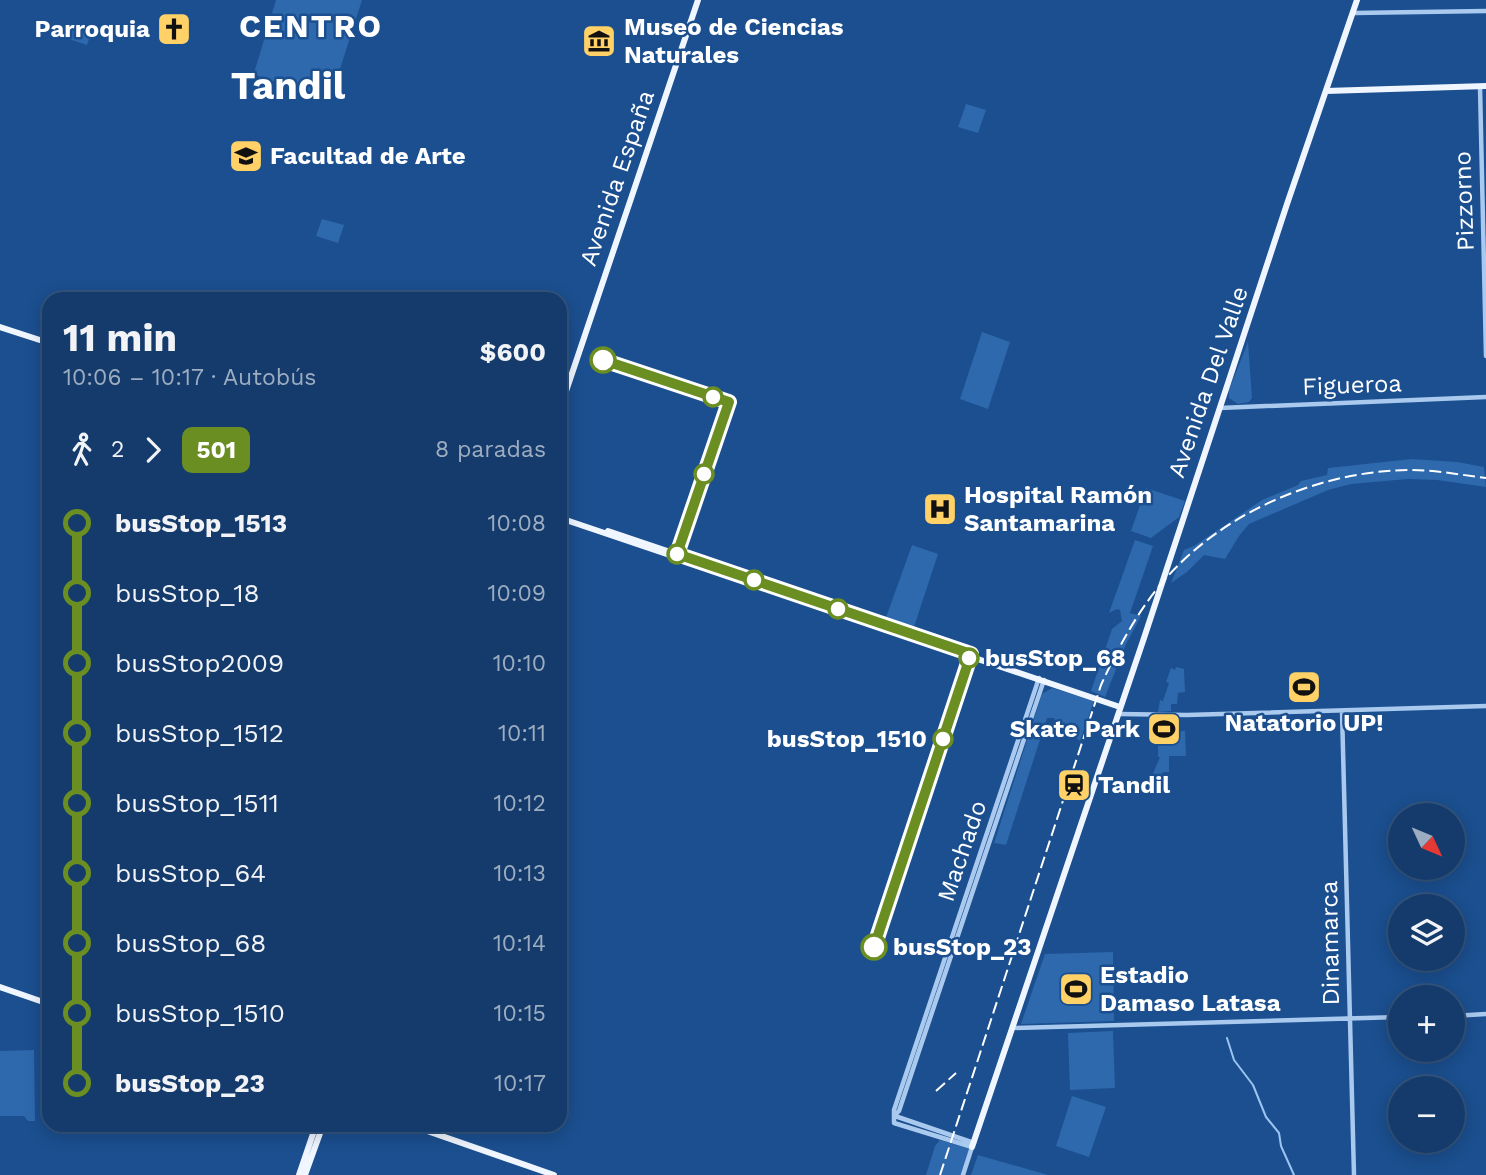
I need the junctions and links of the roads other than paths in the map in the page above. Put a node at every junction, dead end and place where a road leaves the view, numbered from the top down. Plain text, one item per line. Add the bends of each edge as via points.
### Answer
1 (698, 0) edge
2 (1357, 0) edge
3 (1486, 11) edge
4 (1353, 13) junction
5 (1483, 87) edge
6 (1326, 91) junction
7 (0, 327) edge
8 (42, 341) edge
9 (1486, 356) edge
10 (567, 388) edge
11 (1486, 397) edge
12 (1220, 408) junction
13 (567, 518) edge
14 (1041, 680) junction
15 (1486, 706) edge
16 (1120, 710) junction
17 (1342, 711) junction
18 (0, 987) edge
19 (42, 1002) edge
20 (1486, 1014) edge
21 (1465, 1015) edge
22 (1388, 1017) edge
23 (1349, 1018) junction
24 (1013, 1028) junction
25 (895, 1116) junction
26 (314, 1132) edge
27 (320, 1132) edge
28 (430, 1132) edge
29 (973, 1145) junction
30 (1354, 1174) edge
31 (299, 1175) edge
32 (305, 1175) edge
33 (554, 1175) edge
34 (963, 1175) edge

1 - 10 main road, Avenida España
2 - 4 main road, Avenida Del Valle
3 - 4 street
4 - 6 main road, Avenida Del Valle
5 - 6 main road
5 - 9 street, Pizzorno
6 - 12 main road, Avenida Del Valle
7 - 8 main road
11 - 12 street, Figueroa
12 - 16 main road, Avenida Del Valle
13 - 14 main road
14 - 16 main road
14 - 25 street, Machado
15 - 17 street
16 - 17 street via 1187,715
16 - 24 main road, Avenida Del Valle
17 - 23 street, Dinamarca
18 - 19 main road
20 - 21 street
22 - 23 street
23 - 24 street
23 - 30 street, Dinamarca
24 - 29 main road, Avenida Del Valle
25 - 29 street
25 - 29 street, Machado via 894,1123
26 - 31 main road
27 - 32 main road
28 - 33 main road
29 - 34 street, Avenida Del Valle

